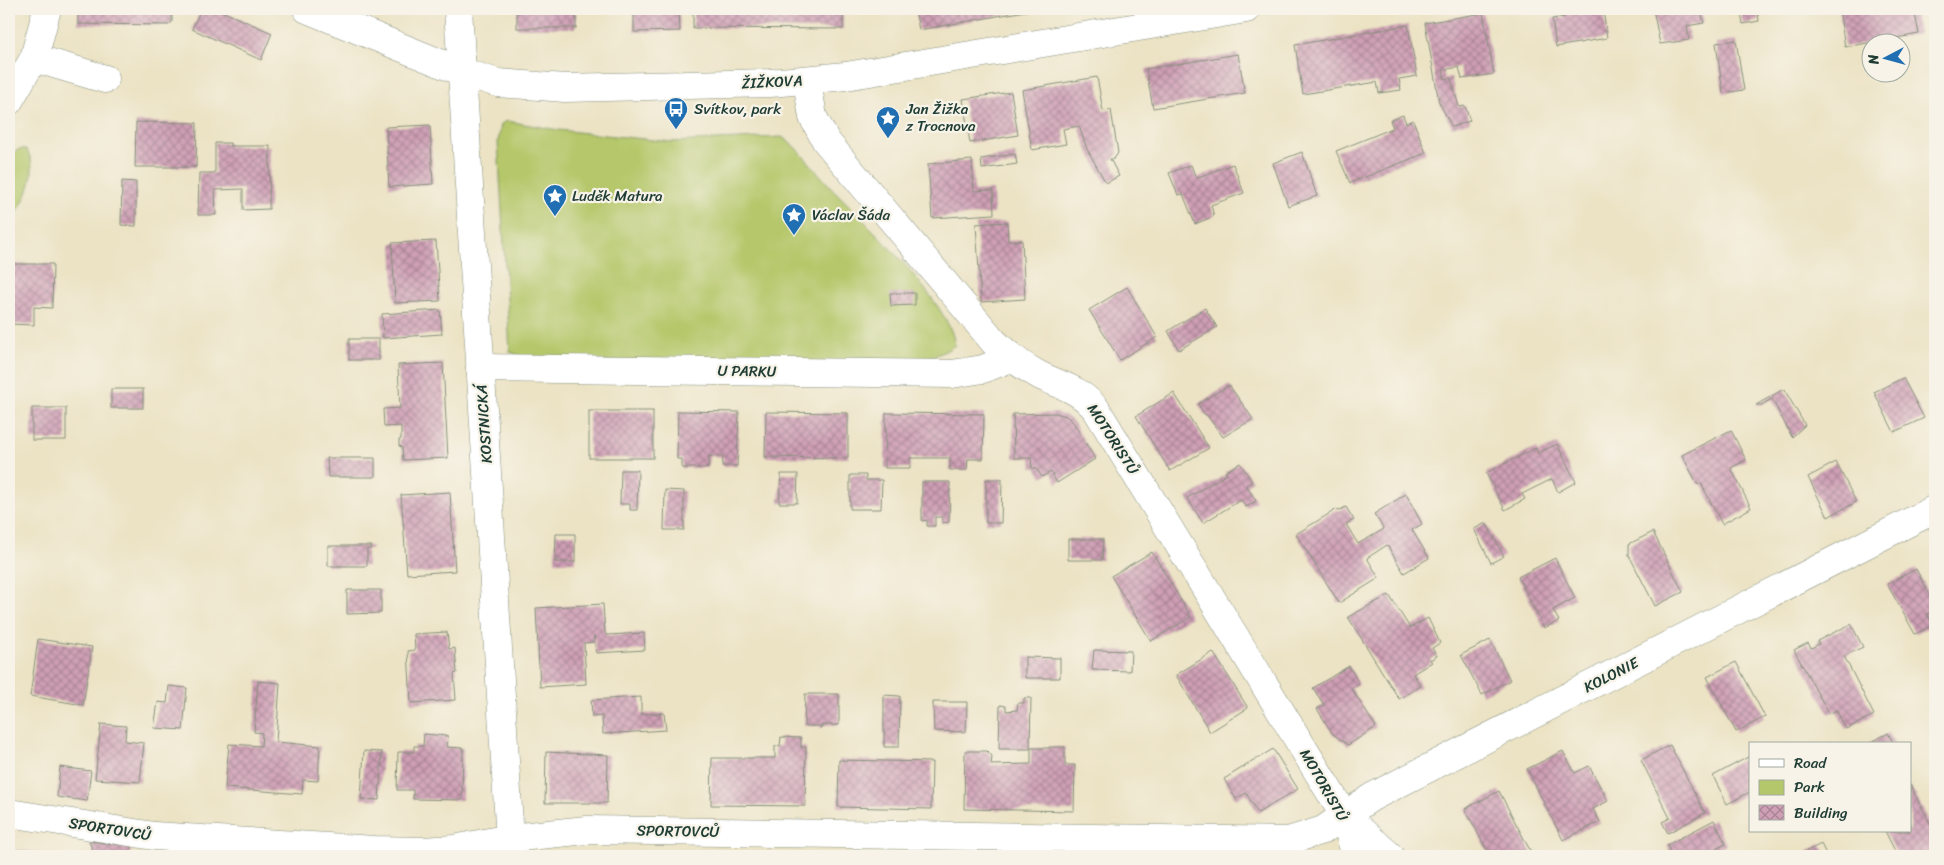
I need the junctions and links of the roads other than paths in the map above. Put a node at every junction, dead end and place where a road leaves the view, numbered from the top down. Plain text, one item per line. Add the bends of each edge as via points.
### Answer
1 (47, 9) edge
2 (307, 9) edge
3 (458, 9) edge
4 (1246, 9) edge
5 (1219, 11) edge
6 (34, 58) junction
7 (462, 72) junction
8 (105, 79) dead end
9 (807, 81) junction
10 (9, 101) edge
11 (1011, 358) junction
12 (480, 368) junction
13 (1935, 509) edge
14 (9, 813) edge
15 (1344, 815) junction
16 (511, 847) edge
17 (1356, 856) edge
18 (1390, 856) edge

1 - 6 street
2 - 7 street, ŽIŽKOVA
3 - 7 street, KOSTNICKÁ
4 - 5 street, ŽIŽKOVA
5 - 9 street, ŽIŽKOVA
6 - 8 street
6 - 10 street
7 - 9 street, ŽIŽKOVA via 498,83 565,88
7 - 12 street, KOSTNICKÁ
9 - 11 street, MOTORISTŮ via 813,117 826,141 970,315
11 - 12 street, U PARKU via 983,369 952,374
11 - 15 street, MOTORISTŮ via 1073,389 1096,409
12 - 16 street, KOSTNICKÁ
13 - 15 street, KOLONIE via 1381,793
14 - 16 street, SPORTOVCŮ via 154,836 375,850
15 - 16 street, SPORTOVCŮ via 1323,830 1288,840 597,830
15 - 17 street, MOTORISTŮ
15 - 18 street

